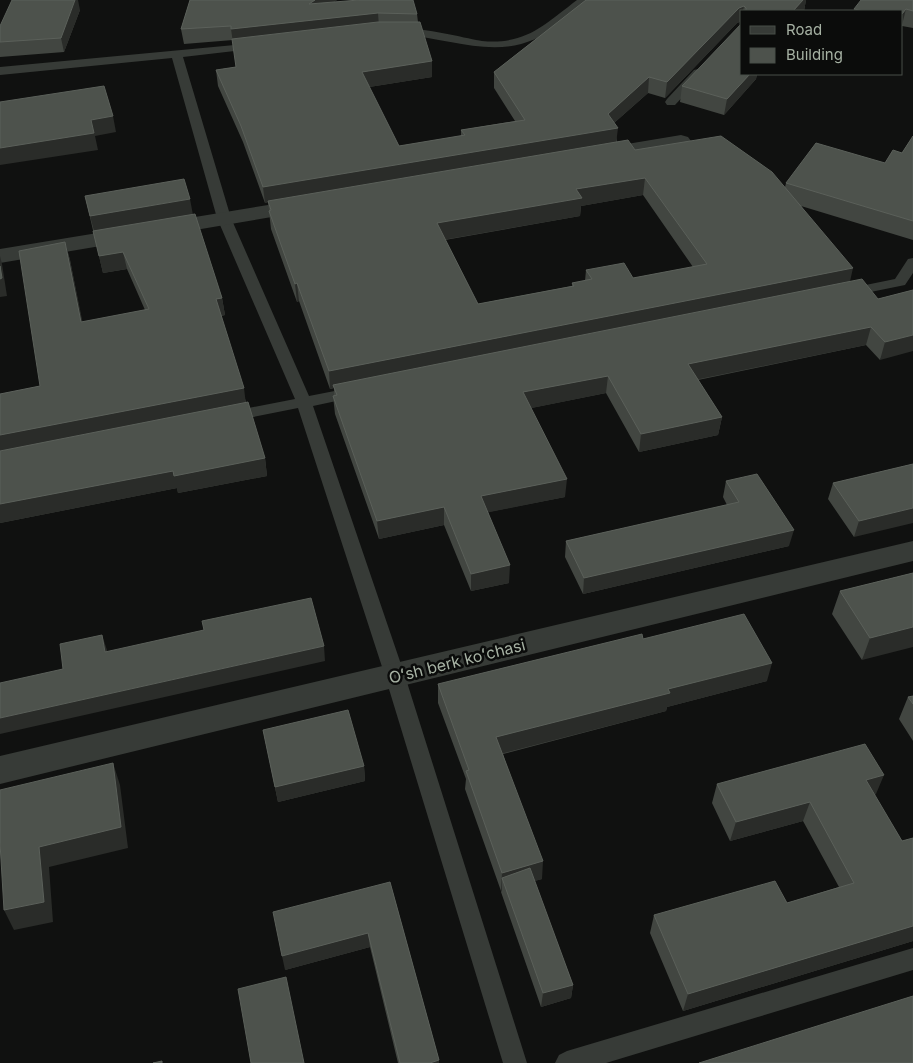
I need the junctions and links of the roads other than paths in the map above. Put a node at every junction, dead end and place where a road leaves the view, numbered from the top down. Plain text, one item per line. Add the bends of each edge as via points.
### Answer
1 (584, 0) edge
2 (387, 32) edge
3 (263, 45) edge
4 (177, 55) junction
5 (710, 60) edge
6 (0, 71) edge
7 (671, 102) dead end
8 (681, 140) edge
9 (574, 159) edge
10 (322, 202) edge
11 (224, 218) junction
12 (0, 256) edge
13 (913, 262) edge
14 (831, 296) edge
15 (372, 388) edge
16 (304, 402) junction
17 (216, 420) edge
18 (913, 551) edge
19 (395, 676) junction
20 (0, 770) edge
21 (913, 959) edge
22 (516, 1063) edge
23 (567, 1063) edge

1 - 2 lane via 538,35 502,46 428,33
3 - 4 lane
4 - 6 lane
4 - 11 lane
5 - 7 lane
8 - 9 street
10 - 11 street
11 - 12 street
11 - 16 lane
13 - 14 lane via 900,282
15 - 16 lane
16 - 17 lane
16 - 19 lane
18 - 19 street, Oʻsh berk koʻchasi
19 - 20 street, Oʻsh berk koʻchasi
19 - 22 lane
21 - 23 lane

